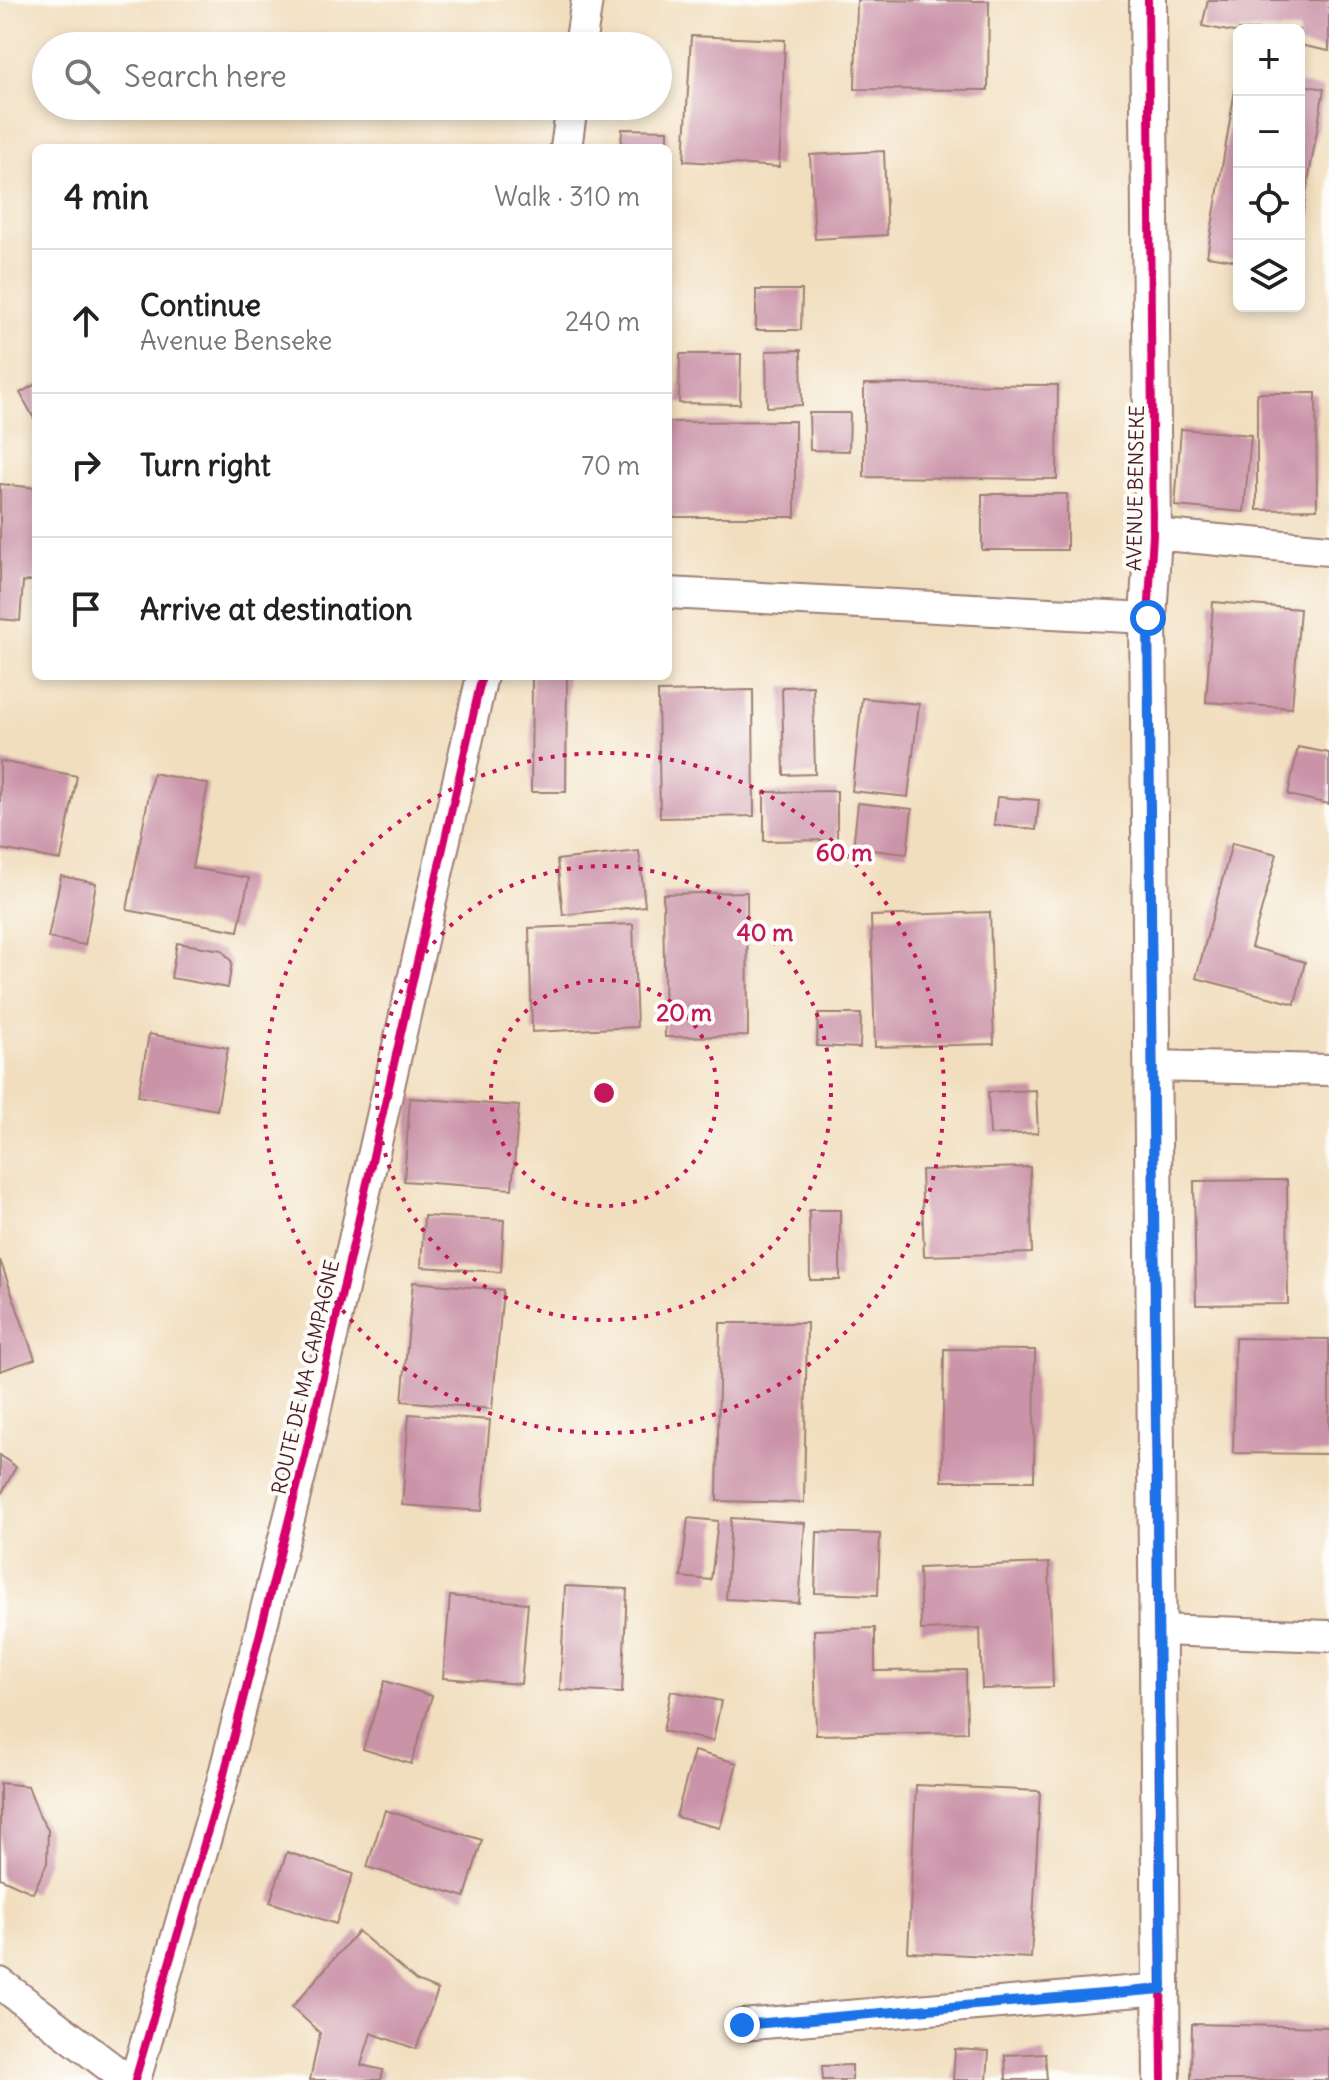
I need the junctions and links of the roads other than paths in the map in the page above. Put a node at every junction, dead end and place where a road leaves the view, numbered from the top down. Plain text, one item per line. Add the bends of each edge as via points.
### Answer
1 (587, 0) edge
2 (1148, 0) edge
3 (582, 32) edge
4 (570, 120) edge
5 (567, 144) edge
6 (1153, 534) junction
7 (1329, 550) edge
8 (672, 593) edge
9 (1148, 618) junction
10 (481, 680) edge
11 (1152, 1066) junction
12 (1329, 1070) edge
13 (1158, 1630) junction
14 (1329, 1636) edge
15 (0, 1983) edge
16 (1162, 1989) junction
17 (742, 2025) dead end
18 (127, 2080) edge
19 (135, 2080) edge
20 (1162, 2080) edge

1 - 3 street
2 - 6 street, AVENUE BENSEKE
4 - 5 street
6 - 7 street
6 - 9 street, AVENUE BENSEKE
8 - 9 street
9 - 11 street, AVENUE BENSEKE
10 - 19 street, ROUTE DE MA CAMPAGNE via 305,1456 221,1786
11 - 12 street
11 - 13 street, AVENUE BENSEKE
13 - 14 street
13 - 16 street, AVENUE BENSEKE
15 - 18 street
16 - 17 street
16 - 20 street, AVENUE BENSEKE

